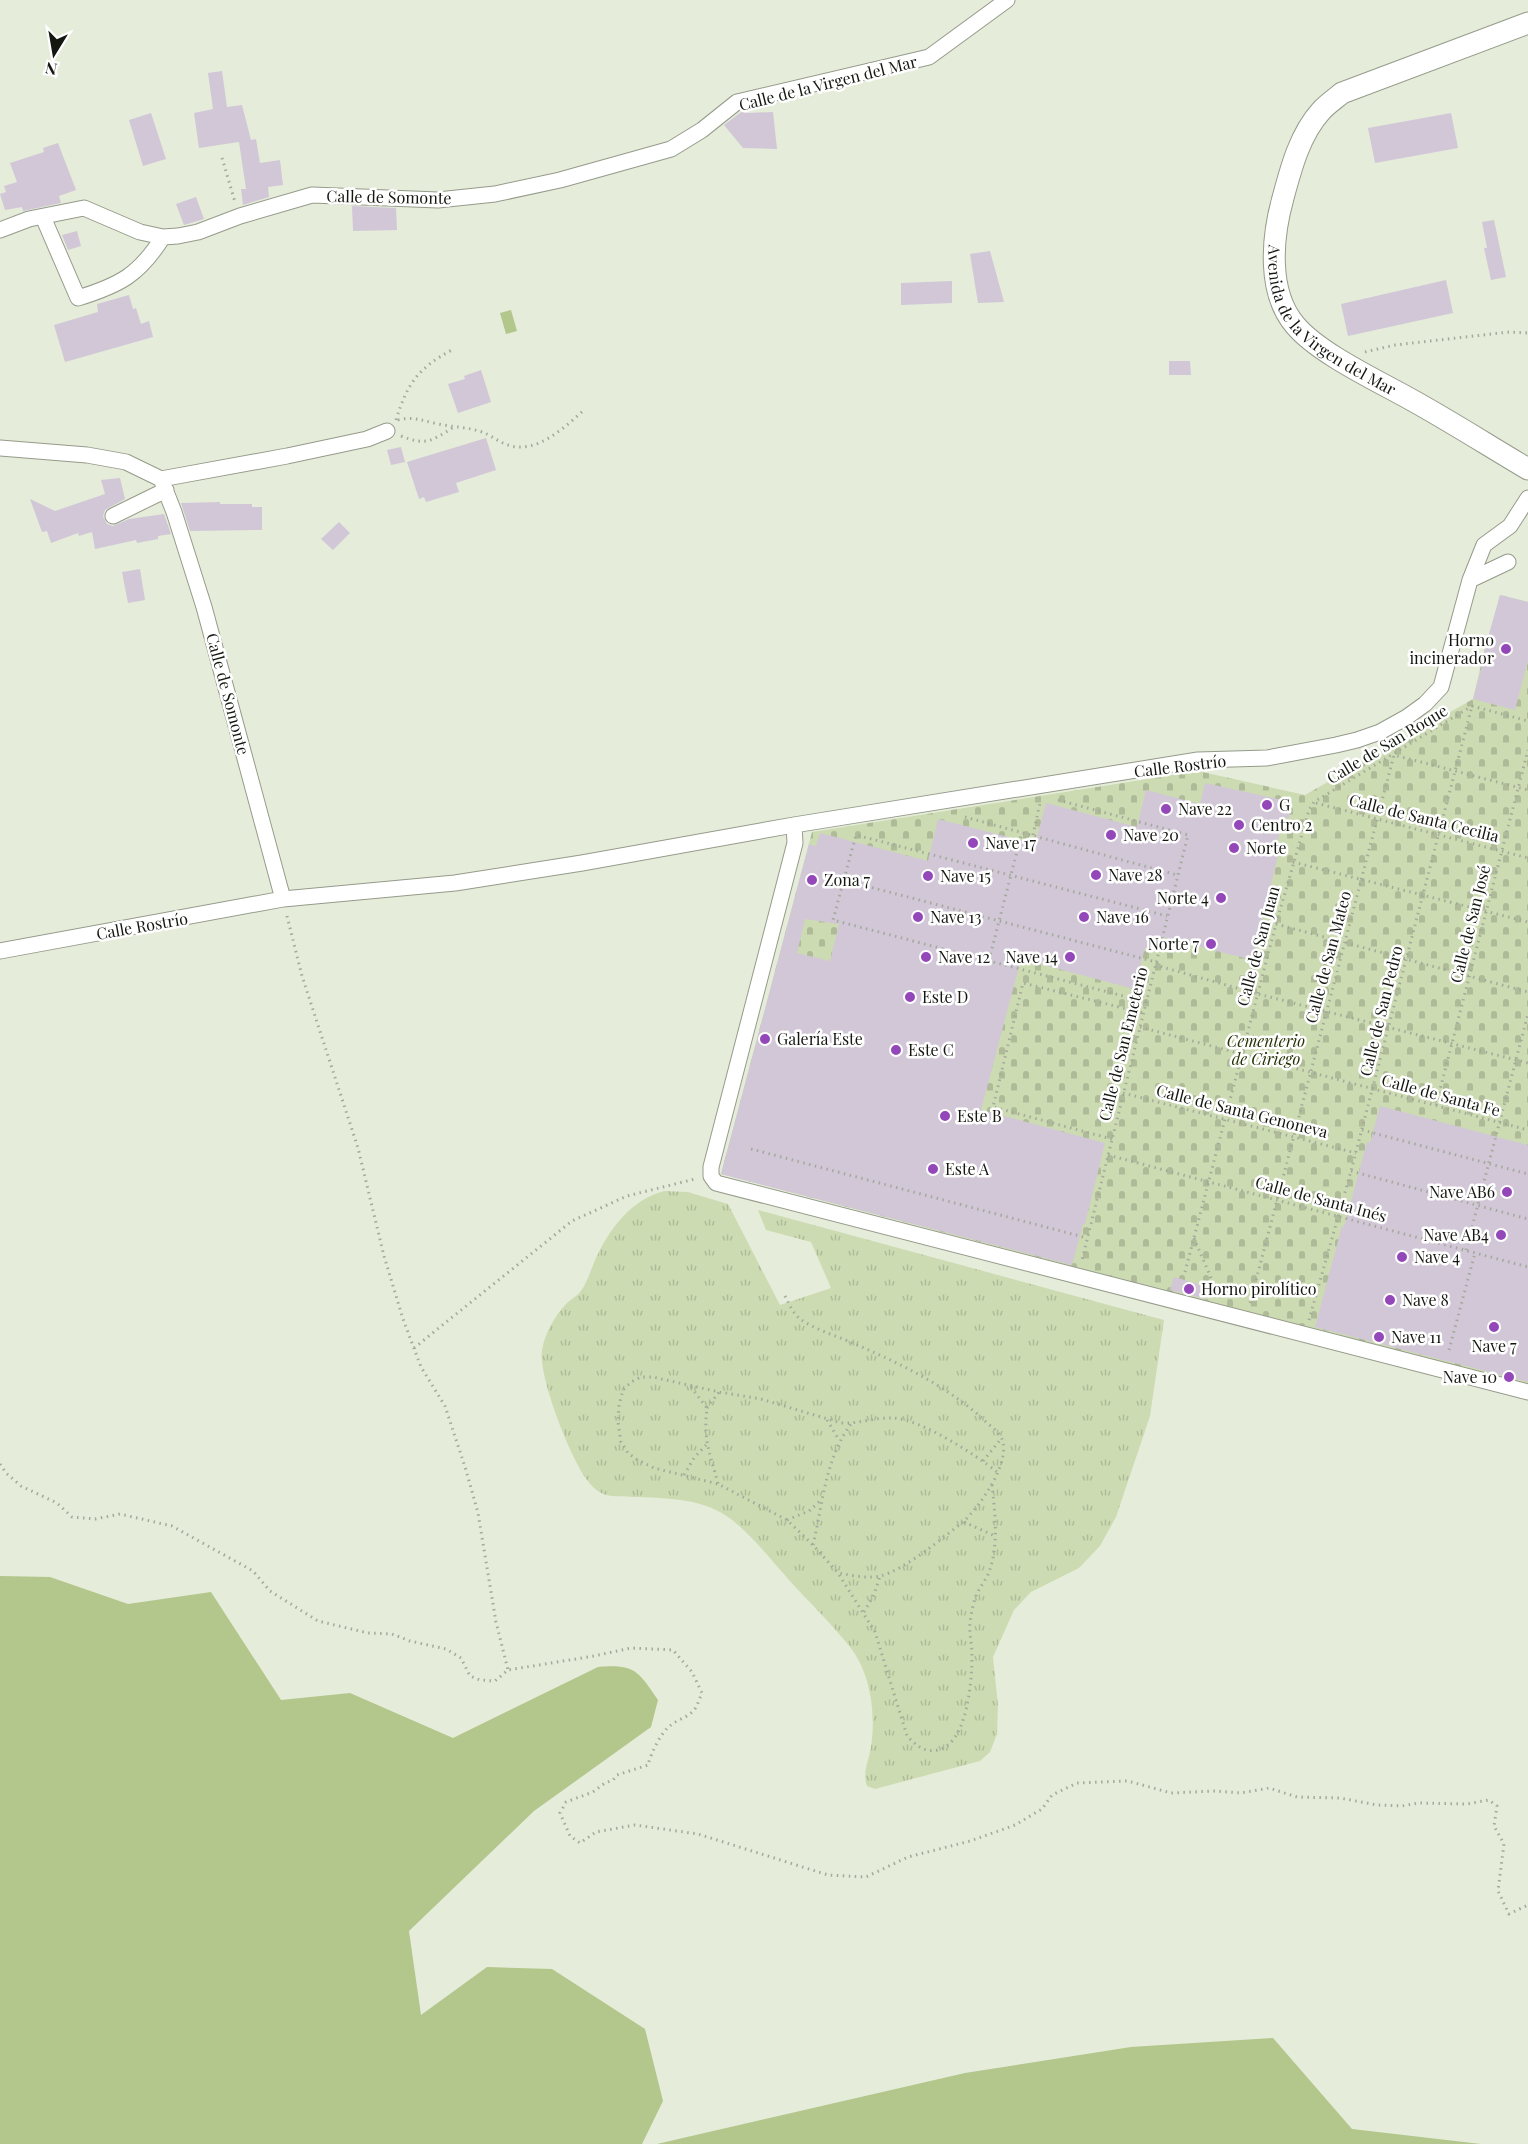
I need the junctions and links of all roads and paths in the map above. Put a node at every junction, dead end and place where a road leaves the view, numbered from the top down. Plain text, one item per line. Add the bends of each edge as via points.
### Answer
1 (1007, 0) edge
2 (1528, 23) edge
3 (222, 158) dead end
4 (610, 167) joint
5 (240, 216) junction
6 (43, 217) junction
7 (0, 230) edge
8 (163, 237) junction
9 (1528, 333) edge
10 (452, 350) dead end
11 (1337, 358) junction
12 (584, 410) dead end
13 (391, 426) junction
14 (454, 427) junction
15 (0, 448) edge
16 (1528, 469) edge
17 (163, 484) junction
18 (1528, 498) edge
19 (113, 516) dead end
20 (1508, 562) dead end
21 (1470, 580) junction
22 (1472, 706) junction
23 (1528, 721) edge
24 (1528, 750) edge
25 (1394, 755) junction
26 (1456, 771) junction
27 (1518, 787) junction
28 (1528, 790) edge
29 (1314, 802) junction
30 (965, 817) dead end
31 (1378, 818) junction
32 (794, 825) junction
33 (1022, 832) junction
34 (1439, 834) junction
35 (1033, 835) junction
36 (1501, 850) junction
37 (1528, 858) edge
38 (1293, 862) junction
39 (1011, 875) junction
40 (1178, 875) junction
41 (843, 880) junction
42 (1361, 880) junction
43 (1423, 896) junction
44 (283, 899) junction
45 (1486, 912) junction
46 (1167, 916) junction
47 (999, 921) junction
48 (1528, 922) edge
49 (1276, 924) junction
50 (1345, 944) junction
51 (0, 951) edge
52 (1406, 959) junction
53 (988, 960) junction
54 (1156, 962) junction
55 (1469, 975) junction
56 (1528, 992) edge
57 (1258, 994) junction
58 (1146, 1002) junction
59 (1327, 1010) junction
60 (1143, 1013) junction
61 (1528, 1014) edge
62 (1140, 1027) junction
63 (1388, 1028) junction
64 (1453, 1045) junction
65 (1243, 1054) junction
66 (1516, 1060) junction
67 (1528, 1063) edge
68 (1310, 1072) junction
69 (1373, 1089) junction
70 (1123, 1093) junction
71 (1436, 1105) junction
72 (1225, 1119) junction
73 (1499, 1123) junction
74 (1362, 1130) junction
75 (1528, 1130) edge
76 (1292, 1137) junction
77 (1112, 1139) junction
78 (751, 1149) dead end
79 (1356, 1153) junction
80 (1108, 1155) junction
81 (1489, 1164) junction
82 (1351, 1171) junction
83 (1528, 1174) edge
84 (697, 1178) dead end
85 (1208, 1182) junction
86 (1276, 1200) junction
87 (1478, 1205) junction
88 (1339, 1216) junction
89 (1528, 1219) edge
90 (1087, 1238) junction
91 (1194, 1238) junction
92 (1466, 1250) junction
93 (1475, 1253) junction
94 (1082, 1260) dead end
95 (1528, 1267) edge
96 (1185, 1272) dead end
97 (785, 1296) dead end
98 (1229, 1299) dead end
99 (1259, 1307) dead end
100 (1299, 1318) dead end
101 (414, 1348) junction
102 (1449, 1350) dead end
103 (689, 1385) junction
104 (719, 1392) junction
105 (1528, 1392) edge
106 (707, 1408) junction
107 (827, 1420) junction
108 (851, 1424) junction
109 (1002, 1438) junction
110 (839, 1440) junction
111 (706, 1445) junction
112 (983, 1461) junction
113 (0, 1464) edge
114 (997, 1472) junction
115 (684, 1476) junction
116 (718, 1485) junction
117 (992, 1485) junction
118 (822, 1499) junction
119 (787, 1520) junction
120 (963, 1522) junction
121 (995, 1536) junction
122 (813, 1545) junction
123 (838, 1573) junction
124 (880, 1576) junction
125 (864, 1612) junction
126 (508, 1670) junction
127 (1528, 1905) edge

1 - 4 street, Calle de la Virgen del Mar via 929,57 737,102 671,149
2 - 11 main road, Avenida de la Virgen del Mar via 1342,93 1308,127 1290,170 1278,216 1276,283 1294,325
3 - 5 path
4 - 5 street, Calle de Somonte via 495,194 438,200 312,195
5 - 8 street, Calle de Somonte via 198,232
6 - 7 street, Calle de Somonte
6 - 8 street, Calle de Somonte via 84,208
6 - 8 street via 78,297 108,289 138,270
9 - 11 path via 1395,345
10 - 13 path via 420,370
11 - 16 main road, Avenida de la Virgen del Mar
12 - 14 path via 565,427 527,446 508,445 477,430
13 - 14 path via 408,417
13 - 14 path via 417,442 428,441
13 - 17 street via 367,439
15 - 17 street via 126,462
17 - 19 street
17 - 44 street, Calle de Somonte via 216,648
18 - 21 street, Calle Rostrío via 1510,526 1484,545
20 - 21 street
21 - 32 street, Calle Rostrío via 1441,687 1425,704 1380,732 1336,746 1267,758 1198,760
22 - 23 path
22 - 25 path, Calle de San Roque
22 - 26 path, Calle de San Pedro
24 - 27 path, Calle de San José
25 - 26 path
25 - 29 path, Calle de San Roque
25 - 31 path, Calle de San Mateo
26 - 27 path
26 - 34 path, Calle de San Pedro
27 - 28 path
27 - 36 path, Calle de San José
29 - 31 path, Calle de Santa Cecilia
29 - 38 path, Calle de San Juan
30 - 33 path
31 - 34 path, Calle de Santa Cecilia
31 - 42 path, Calle de San Mateo
32 - 44 street, Calle Rostrío via 455,883
32 - 105 street via 795,843 711,1167 716,1183
33 - 35 path
33 - 39 path
34 - 36 path, Calle de Santa Cecilia
34 - 43 path, Calle de San Pedro
35 - 40 path
35 - 40 path, Calle de San Emeterio via 1040,803 1058,800 1188,835
36 - 37 path, Calle de Santa Cecilia
36 - 45 path, Calle de San José
38 - 42 path
38 - 49 path, Calle de San Juan
39 - 41 path via 856,835
39 - 46 path
39 - 47 path
40 - 46 path, Calle de San Emeterio
41 - 47 path
41 - 53 path via 832,920
42 - 43 path
42 - 50 path, Calle de San Mateo
43 - 45 path
43 - 52 path, Calle de San Pedro
44 - 51 street, Calle Rostrío
44 - 101 path via 302,976 355,1138 384,1256
45 - 48 path
45 - 55 path, Calle de San José
46 - 54 path, Calle de San Emeterio
47 - 53 path
47 - 54 path
49 - 50 path
49 - 57 path, Calle de San Juan
50 - 52 path
50 - 59 path, Calle de San Mateo
52 - 55 path
52 - 63 path, Calle de San Pedro
53 - 58 path
54 - 57 path
54 - 58 path, Calle de San Emeterio
55 - 56 path
55 - 64 path, Calle de San José
57 - 59 path
57 - 65 path, Calle de San Juan
58 - 60 path, Calle de San Emeterio
59 - 63 path
59 - 68 path, Calle de San Mateo
60 - 62 path, Calle de San Emeterio
60 - 77 path via 1023,983 993,1107
61 - 66 path
62 - 65 path, Calle de Santa Fe
62 - 70 path, Calle de San Emeterio
63 - 64 path
63 - 69 path, Calle de San Pedro
64 - 66 path
64 - 71 path, Calle de San José
65 - 68 path, Calle de Santa Fe
65 - 72 path, Calle de San Juan
66 - 67 path
66 - 73 path
68 - 69 path, Calle de Santa Fe
68 - 76 path, Calle de San Mateo
69 - 71 path, Calle de Santa Fe
69 - 74 path, Calle de San Pedro
70 - 72 path, Calle de Santa Genoneva
70 - 77 path, Calle de San Emeterio
71 - 73 path, Calle de Santa Fe
72 - 76 path, Calle de Santa Genoneva
72 - 85 path, Calle de San Juan
73 - 75 path, Calle de Santa Fe
73 - 81 path
74 - 79 path, Calle de San Pedro
74 - 81 path
76 - 79 path, Calle de Santa Genoneva
76 - 86 path, Calle de San Mateo
77 - 80 path, Calle de San Emeterio
78 - 90 path
79 - 82 path, Calle de San Pedro
80 - 85 path, Calle de Santa Inés
80 - 90 path, Calle de San Emeterio
81 - 83 path
81 - 87 path
82 - 87 path
82 - 88 path, Calle de San Pedro
84 - 101 path via 627,1196 572,1221
85 - 86 path, Calle de Santa Inés
85 - 91 path, Calle de San Juan
86 - 88 path, Calle de Santa Inés
86 - 99 path, Calle de San Mateo via 1250,1305
87 - 89 path
87 - 92 path
88 - 92 path, Calle de Santa Inés
88 - 100 path, Calle de San Pedro via 1309,1321
90 - 94 path, Calle de San Emeterio
91 - 96 path, Calle de San Juan
91 - 98 path via 1219,1297
92 - 93 path, Calle de Santa Inés
93 - 95 path, Calle de Santa Inés
93 - 102 path
97 - 109 path via 800,1318 933,1382 975,1411
101 - 126 path via 445,1406 466,1470
103 - 104 path
103 - 106 path
103 - 115 path via 653,1377 631,1382 623,1390 618,1422 621,1442 628,1453 654,1468
104 - 106 path
104 - 107 path via 761,1399
106 - 111 path
107 - 108 path
107 - 110 path
108 - 110 path
108 - 112 path via 897,1418 940,1436
109 - 112 path
109 - 114 path via 1004,1453
110 - 118 path
111 - 115 path
111 - 116 path
112 - 114 path
113 - 126 path via 21,1486 57,1503 72,1517 95,1519 120,1514 172,1526 253,1571 270,1591 318,1621 392,1634 446,1649 461,1658 470,1676 480,1680 495,1681
114 - 117 path
115 - 116 path
116 - 119 path
117 - 120 path
117 - 121 path
118 - 119 path via 809,1511
118 - 122 path
119 - 122 path
120 - 121 path
120 - 124 path via 904,1564
121 - 125 path via 989,1572 972,1610 972,1672 967,1709 957,1736 948,1745 939,1750 924,1750 907,1736
122 - 123 path
123 - 124 path
123 - 125 path
124 - 125 path
126 - 127 path via 630,1648 673,1650 692,1672 702,1693 693,1712 670,1725 661,1736 648,1765 617,1775 593,1792 566,1802 560,1813 570,1836 580,1843 596,1832 635,1826 698,1834 828,1875 866,1877 908,1857 1015,1825 1042,1809 1052,1795 1077,1783 1128,1780 1171,1793 1241,1794 1269,1788 1298,1797 1340,1798 1377,1805 1467,1804 1489,1800 1497,1806 1494,1826 1504,1844 1498,1891 1509,1914

